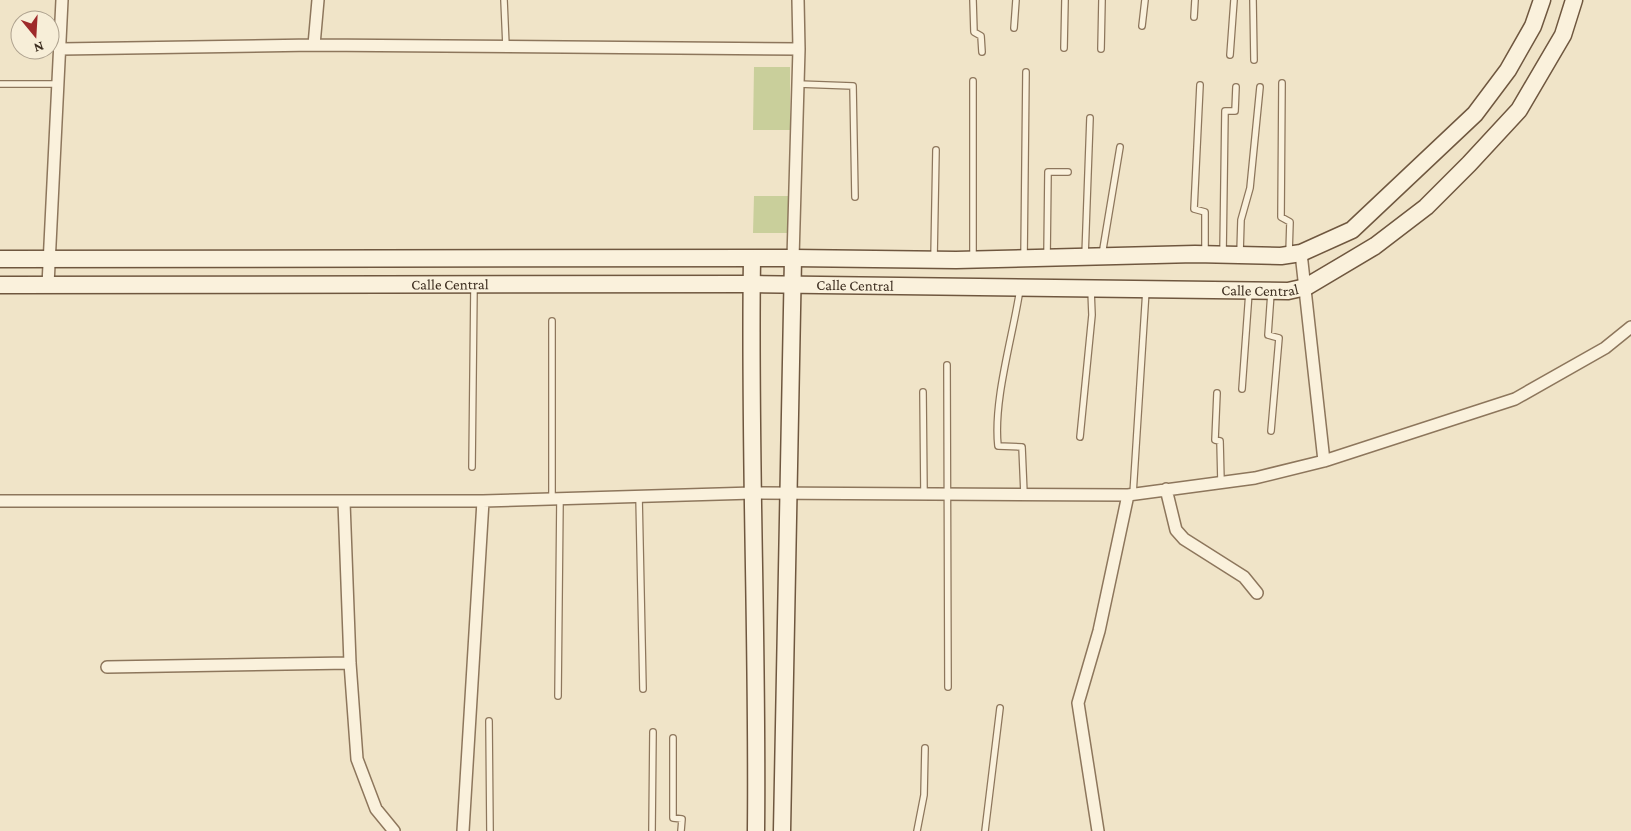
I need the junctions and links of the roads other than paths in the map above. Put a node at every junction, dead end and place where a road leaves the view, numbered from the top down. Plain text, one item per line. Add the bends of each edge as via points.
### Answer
1 (62, 0) edge
2 (318, 0) edge
3 (504, 0) edge
4 (798, 0) edge
5 (973, 0) edge
6 (1016, 0) edge
7 (1065, 0) edge
8 (1102, 0) edge
9 (1145, 0) edge
10 (1195, 0) edge
11 (1234, 0) edge
12 (1254, 0) edge
13 (1542, 0) edge
14 (1574, 0) edge
15 (1194, 16) dead end
16 (1142, 26) dead end
17 (1014, 28) dead end
18 (314, 45) junction
19 (506, 46) junction
20 (1064, 48) dead end
21 (61, 49) junction
22 (799, 49) junction
23 (1101, 50) dead end
24 (982, 52) dead end
25 (1230, 55) dead end
26 (1254, 60) dead end
27 (1026, 72) dead end
28 (973, 81) dead end
29 (1282, 83) dead end
30 (0, 84) edge
31 (59, 84) junction
32 (798, 84) junction
33 (1200, 86) dead end
34 (1236, 87) dead end
35 (1260, 87) dead end
36 (1090, 118) dead end
37 (1120, 147) dead end
38 (936, 150) dead end
39 (1068, 172) dead end
40 (855, 197) dead end
41 (1206, 254) junction
42 (1295, 254) junction
43 (1223, 255) junction
44 (1240, 255) junction
45 (1101, 256) junction
46 (1085, 257) junction
47 (50, 258) junction
48 (793, 258) junction
49 (1048, 258) junction
50 (0, 259) edge
51 (752, 259) junction
52 (1024, 259) junction
53 (934, 260) junction
54 (956, 260) junction
55 (973, 260) junction
56 (474, 284) junction
57 (752, 284) junction
58 (0, 285) edge
59 (48, 285) junction
60 (792, 286) junction
61 (956, 286) junction
62 (1021, 287) junction
63 (1306, 287) junction
64 (1091, 288) junction
65 (1146, 288) junction
66 (1249, 290) junction
67 (1271, 290) junction
68 (552, 320) dead end
69 (1631, 327) edge
70 (947, 365) dead end
71 (1242, 388) dead end
72 (923, 392) dead end
73 (1217, 393) dead end
74 (1271, 431) dead end
75 (1080, 437) dead end
76 (1324, 461) junction
77 (472, 467) dead end
78 (1221, 482) junction
79 (1166, 490) junction
80 (753, 492) junction
81 (787, 493) junction
82 (924, 494) junction
83 (947, 494) junction
84 (1024, 494) junction
85 (1130, 494) junction
86 (639, 496) junction
87 (556, 499) junction
88 (0, 501) edge
89 (483, 501) junction
90 (344, 502) junction
91 (1258, 593) dead end
92 (350, 663) junction
93 (107, 667) dead end
94 (948, 687) dead end
95 (642, 689) dead end
96 (558, 696) dead end
97 (1000, 708) dead end
98 (490, 721) dead end
99 (653, 732) dead end
100 (673, 738) dead end
101 (925, 748) dead end
102 (394, 831) edge
103 (463, 831) edge
104 (490, 831) edge
105 (652, 831) edge
106 (681, 831) edge
107 (756, 831) edge
108 (782, 831) edge
109 (917, 831) edge
110 (986, 831) edge
111 (1098, 831) edge

1 - 21 street
2 - 18 street
3 - 19 lane
4 - 22 street
5 - 24 lane via 974,32 980,36
6 - 17 lane
7 - 20 lane
8 - 23 lane
9 - 16 lane
10 - 15 lane
11 - 25 lane
12 - 26 lane
13 - 42 street, Calle Central via 1533,26 1508,70 1475,114 1352,230
14 - 63 street, Calle Central via 1563,36 1520,110 1426,207 1375,246
18 - 19 street
18 - 21 street
19 - 22 street
21 - 31 street
22 - 32 street
27 - 52 lane
28 - 55 lane
29 - 42 lane via 1281,217 1290,222
30 - 31 lane
31 - 47 street
32 - 40 lane via 853,86
32 - 48 street
33 - 41 lane via 1194,209 1205,212
34 - 43 lane via 1235,111 1225,111
35 - 44 lane via 1250,188 1241,220
36 - 46 lane
37 - 45 lane
38 - 53 lane
39 - 49 lane via 1048,172
41 - 43 street, Calle Central
41 - 45 street, Calle Central
42 - 44 street, Calle Central
42 - 63 street
43 - 44 street, Calle Central
45 - 46 street, Calle Central
46 - 49 street, Calle Central
47 - 50 street, Calle Central
47 - 51 street, Calle Central
47 - 59 street
48 - 51 street, Calle Central
48 - 53 street, Calle Central
48 - 60 street
49 - 52 street, Calle Central
51 - 57 street
52 - 55 street, Calle Central
53 - 54 street, Calle Central
54 - 55 street, Calle Central
54 - 61 street
56 - 57 street, Calle Central
56 - 59 street, Calle Central
56 - 77 lane
57 - 60 street, Calle Central
57 - 80 street
58 - 59 street, Calle Central
60 - 61 street, Calle Central
60 - 81 street
61 - 62 street, Calle Central
62 - 64 street, Calle Central
62 - 84 lane via 999,401 997,435 998,446 1022,447
63 - 67 street, Calle Central
63 - 76 street
64 - 65 street, Calle Central
64 - 75 lane via 1092,315
65 - 66 street, Calle Central
65 - 85 lane
66 - 67 street, Calle Central
66 - 71 lane
67 - 74 lane via 1268,335 1279,338
68 - 87 lane
69 - 76 street via 1605,348 1515,399
70 - 83 lane
72 - 82 lane
73 - 78 lane via 1215,440 1220,441
76 - 78 street via 1255,478
78 - 79 street
79 - 85 street
79 - 91 street via 1176,530 1184,539 1244,577
80 - 81 street
80 - 86 street
80 - 107 street
81 - 82 street
81 - 108 street
82 - 83 street
83 - 84 street
83 - 94 lane
84 - 85 street
85 - 111 street via 1099,631 1078,703
86 - 87 street
86 - 95 lane
87 - 89 street
87 - 96 lane
88 - 90 street
89 - 90 street
89 - 103 street
90 - 92 street
92 - 93 street
92 - 102 street via 357,759 376,809
97 - 110 lane
98 - 104 lane
99 - 105 lane
100 - 106 lane via 673,818 682,819
101 - 109 lane via 924,795

